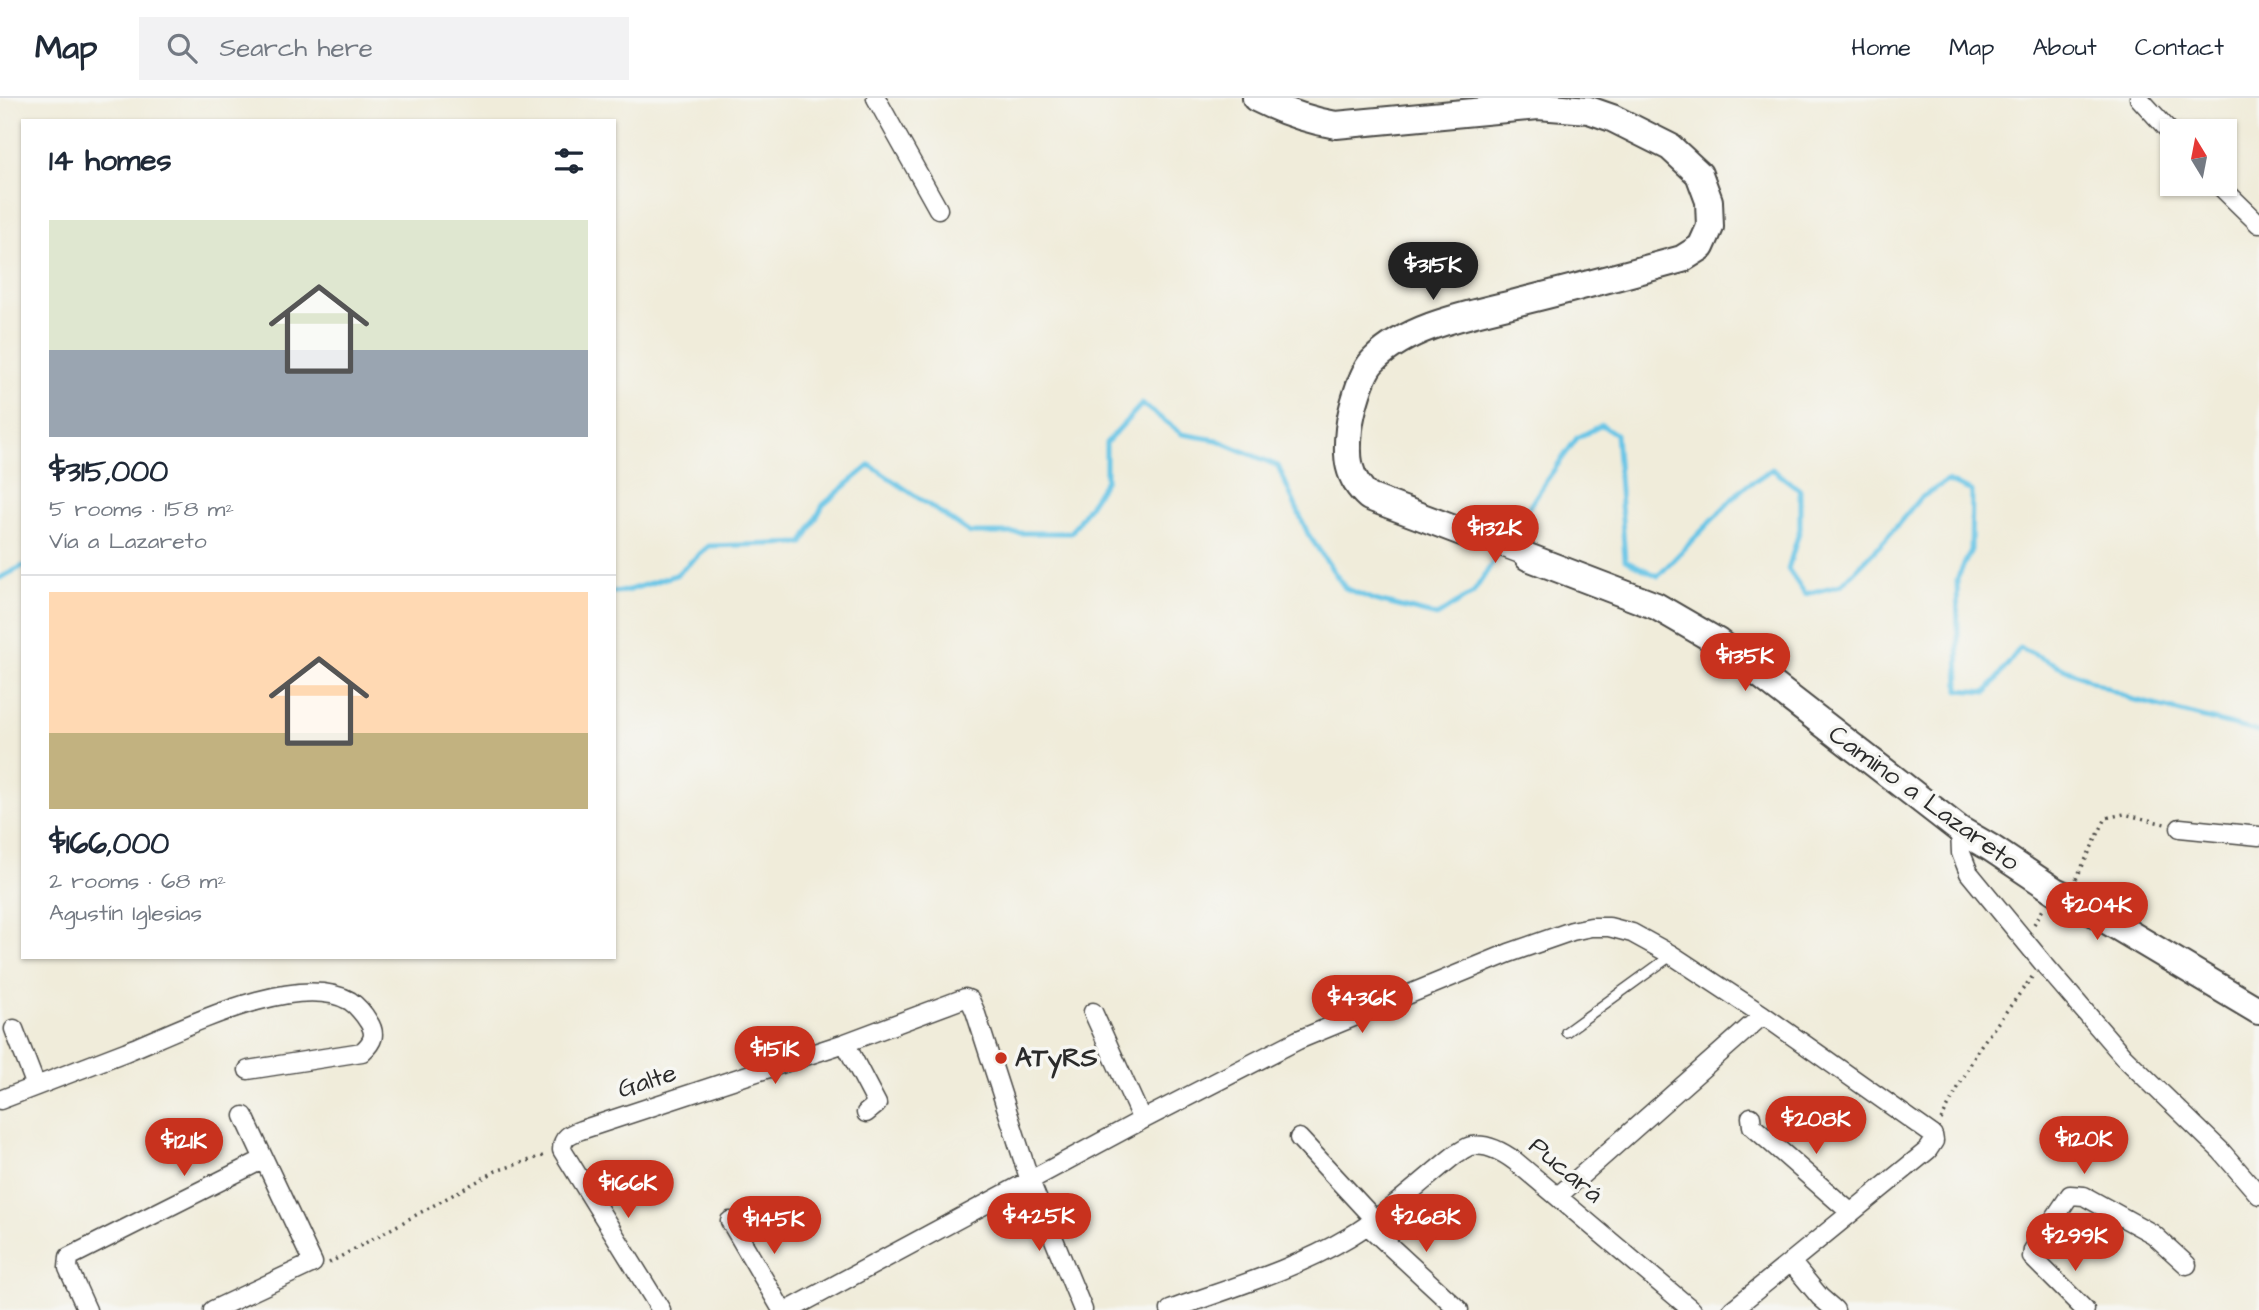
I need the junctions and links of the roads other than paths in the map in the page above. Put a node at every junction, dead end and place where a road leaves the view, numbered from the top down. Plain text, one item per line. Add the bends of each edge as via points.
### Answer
1 (876, 98) edge
2 (1256, 98) edge
3 (2139, 98) edge
4 (2160, 121) edge
5 (2230, 196) edge
6 (938, 209) dead end
7 (2259, 224) edge
8 (1475, 537) joint
9 (1528, 557) joint
10 (2180, 828) road end
11 (1960, 830) junction
12 (2259, 836) edge
13 (1672, 955) junction
14 (2259, 1011) edge
15 (1093, 1012) dead end
16 (1763, 1014) junction
17 (14, 1029) dead end
18 (1566, 1032) dead end
19 (845, 1043) junction
20 (248, 1070) dead end
21 (36, 1086) junction
22 (0, 1100) edge
23 (866, 1113) dead end
24 (244, 1116) dead end
25 (1751, 1117) dead end
26 (1142, 1120) junction
27 (1299, 1138) dead end
28 (264, 1159) junction
29 (1030, 1181) junction
30 (2259, 1195) edge
31 (1558, 1196) junction
32 (1850, 1212) junction
33 (730, 1221) dead end
34 (1370, 1222) junction
35 (1791, 1262) junction
36 (2187, 1265) dead end
37 (248, 1303) edge
38 (87, 1310) edge
39 (213, 1310) edge
40 (661, 1310) edge
41 (782, 1310) edge
42 (789, 1310) edge
43 (1083, 1310) edge
44 (1170, 1310) edge
45 (1459, 1310) edge
46 (1692, 1310) edge
47 (1732, 1310) edge
48 (1835, 1310) edge
49 (2085, 1310) edge

1 - 6 street
2 - 8 street via 1282,111 1336,125 1538,106 1589,110 1670,147 1699,174 1709,201 1710,227 1702,247 1682,259 1447,322 1399,341 1367,370 1349,425 1347,454 1358,488 1369,497
3 - 4 street
5 - 7 street
8 - 9 street, Camino a Lazareto
9 - 11 street, Camino a Lazareto via 1656,606 1718,642
10 - 12 street
11 - 14 street, Camino a Lazareto
11 - 30 street via 1961,853 1969,873 2124,1057 2221,1151
13 - 16 street
13 - 18 lane
13 - 26 street via 1620,930 1591,927 1572,931 1298,1040
15 - 26 street
16 - 31 street
16 - 32 street via 1933,1135 1928,1150
17 - 21 street
19 - 23 street via 877,1104
19 - 29 street, Galte via 960,999 970,1000
19 - 40 street, Galte via 565,1138 562,1150
20 - 21 street via 362,1052 372,1044 371,1026 350,1001 301,993 245,1004
21 - 22 street
24 - 28 street
25 - 32 street via 1752,1126
26 - 29 street
27 - 34 street
28 - 37 street via 313,1263
28 - 38 street via 69,1257 68,1268
29 - 42 street
29 - 43 street, Galte
31 - 34 street, Pucará via 1502,1152 1471,1146
31 - 46 street, Pucará
32 - 35 street
33 - 41 street
34 - 44 street, Pucará via 1307,1260
34 - 45 street
35 - 47 street
35 - 48 street
36 - 49 street via 2153,1234 2084,1196 2070,1195 2032,1257
37 - 39 street

